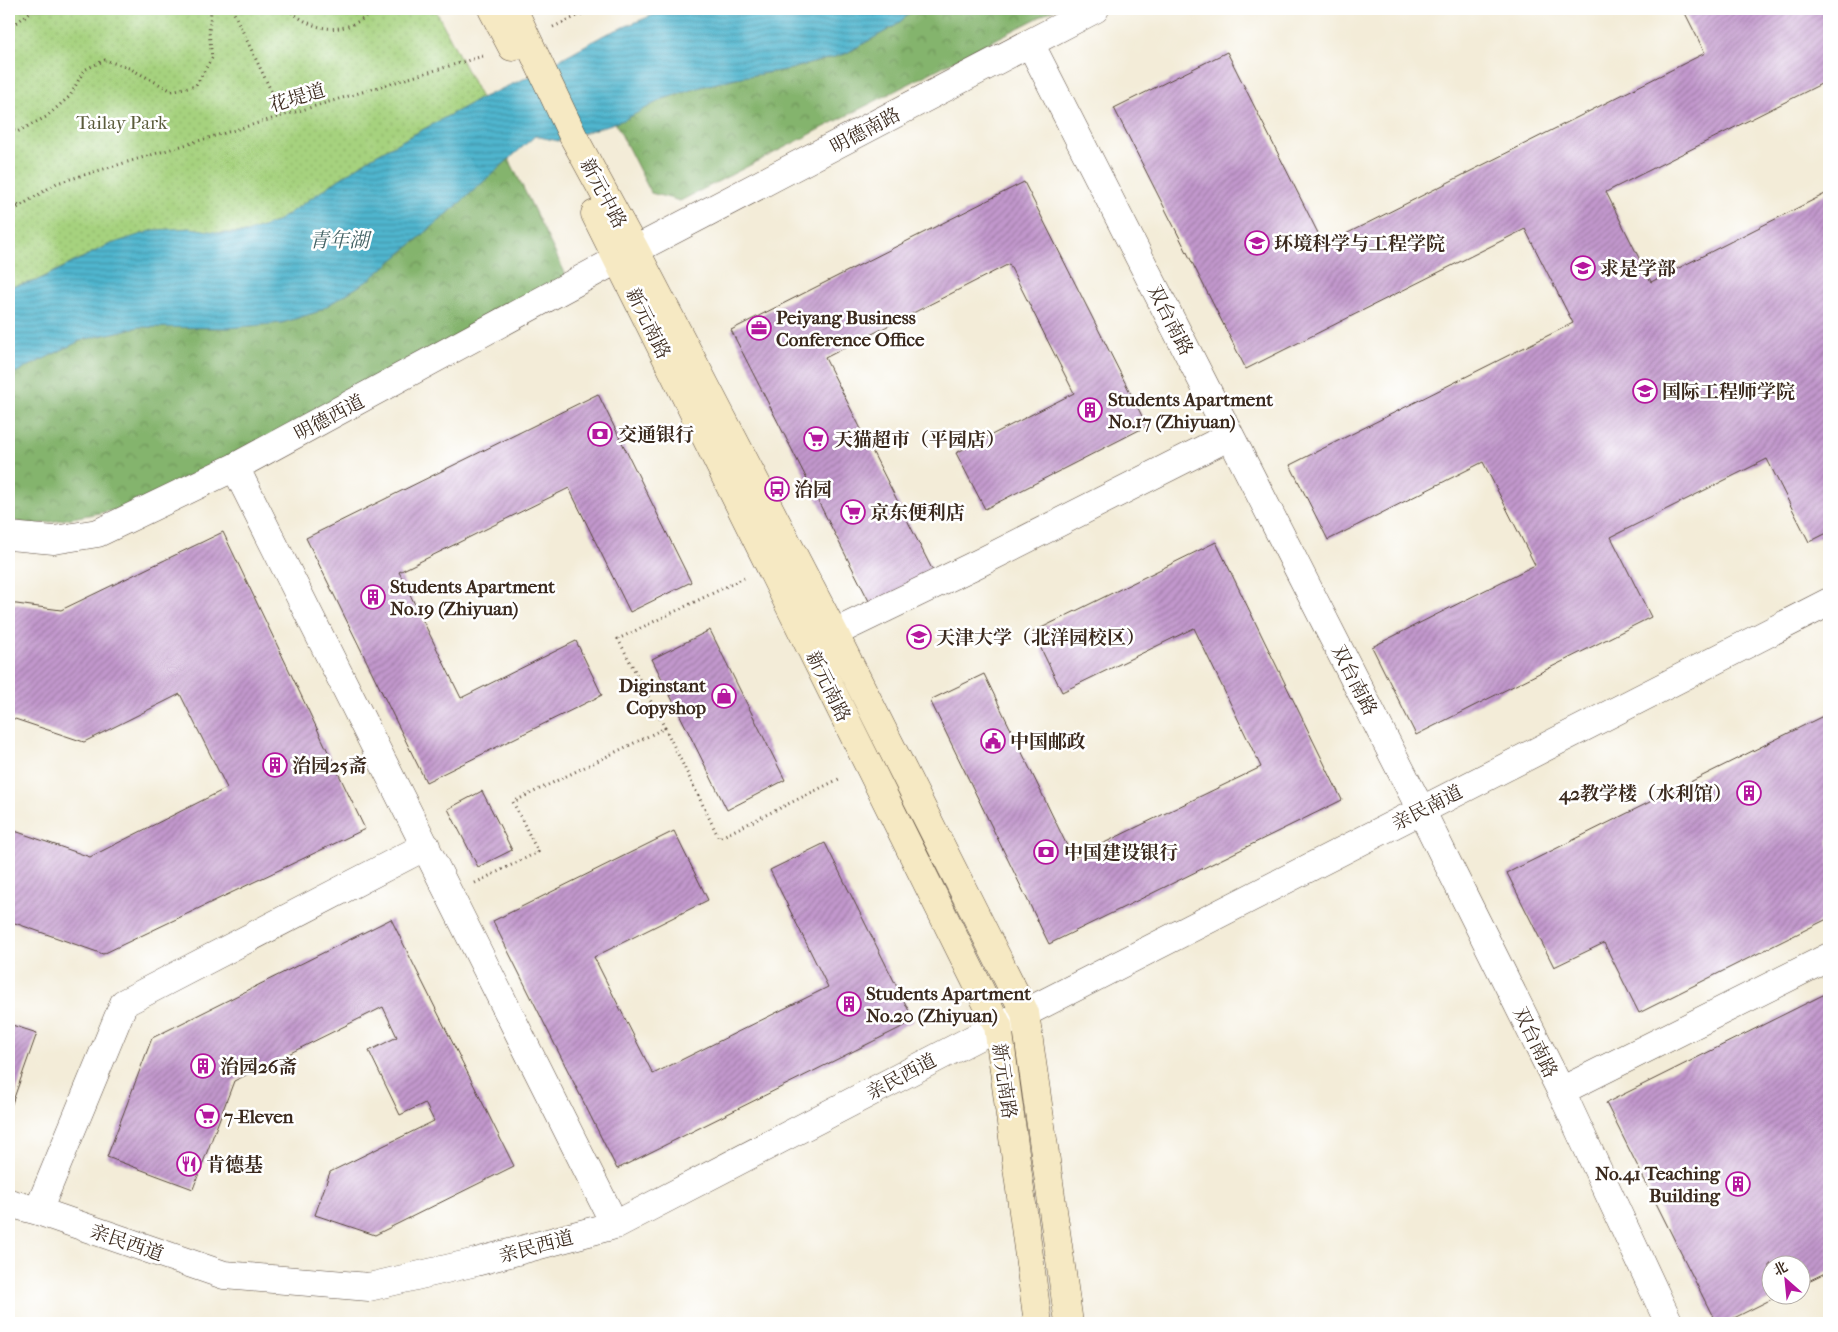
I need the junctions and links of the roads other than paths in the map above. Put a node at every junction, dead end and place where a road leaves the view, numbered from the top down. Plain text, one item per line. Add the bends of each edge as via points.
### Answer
1 (492, 9) edge
2 (513, 9) edge
3 (1095, 9) edge
4 (520, 43) junction
5 (1030, 43) junction
6 (626, 255) junction
7 (1230, 436) junction
8 (235, 467) junction
9 (9, 536) edge
10 (1829, 602) edge
11 (834, 633) junction
12 (1421, 810) junction
13 (426, 846) junction
14 (1829, 957) edge
15 (1026, 1013) junction
16 (998, 1026) junction
17 (1561, 1091) junction
18 (9, 1203) edge
19 (38, 1211) junction
20 (615, 1225) junction
21 (1038, 1323) edge
22 (1069, 1323) edge
23 (1669, 1323) edge

1 - 4 street
2 - 4 street
3 - 5 street, 明德南路
4 - 6 street, 新元中路
5 - 6 street, 明德南路
5 - 7 street, 双台南路
6 - 8 street, 明德西道
6 - 11 street, 新元南路
6 - 16 street, 新元南路 via 769,565
7 - 11 street
7 - 12 street, 双台南路
8 - 9 street, 明德西道 via 98,533 54,540
8 - 13 street
10 - 12 street, 亲民南道
11 - 15 street, 新元南路
12 - 15 street, 亲民南道
12 - 17 street, 双台南路
13 - 19 street via 124,1003
13 - 20 street
14 - 17 street
15 - 16 street, 亲民西道
15 - 22 street, 新元南路
16 - 20 street, 亲民西道
16 - 21 street, 新元南路
17 - 23 street, 双台南路
18 - 19 street, 亲民西道
19 - 20 street, 亲民西道 via 224,1275 369,1287

